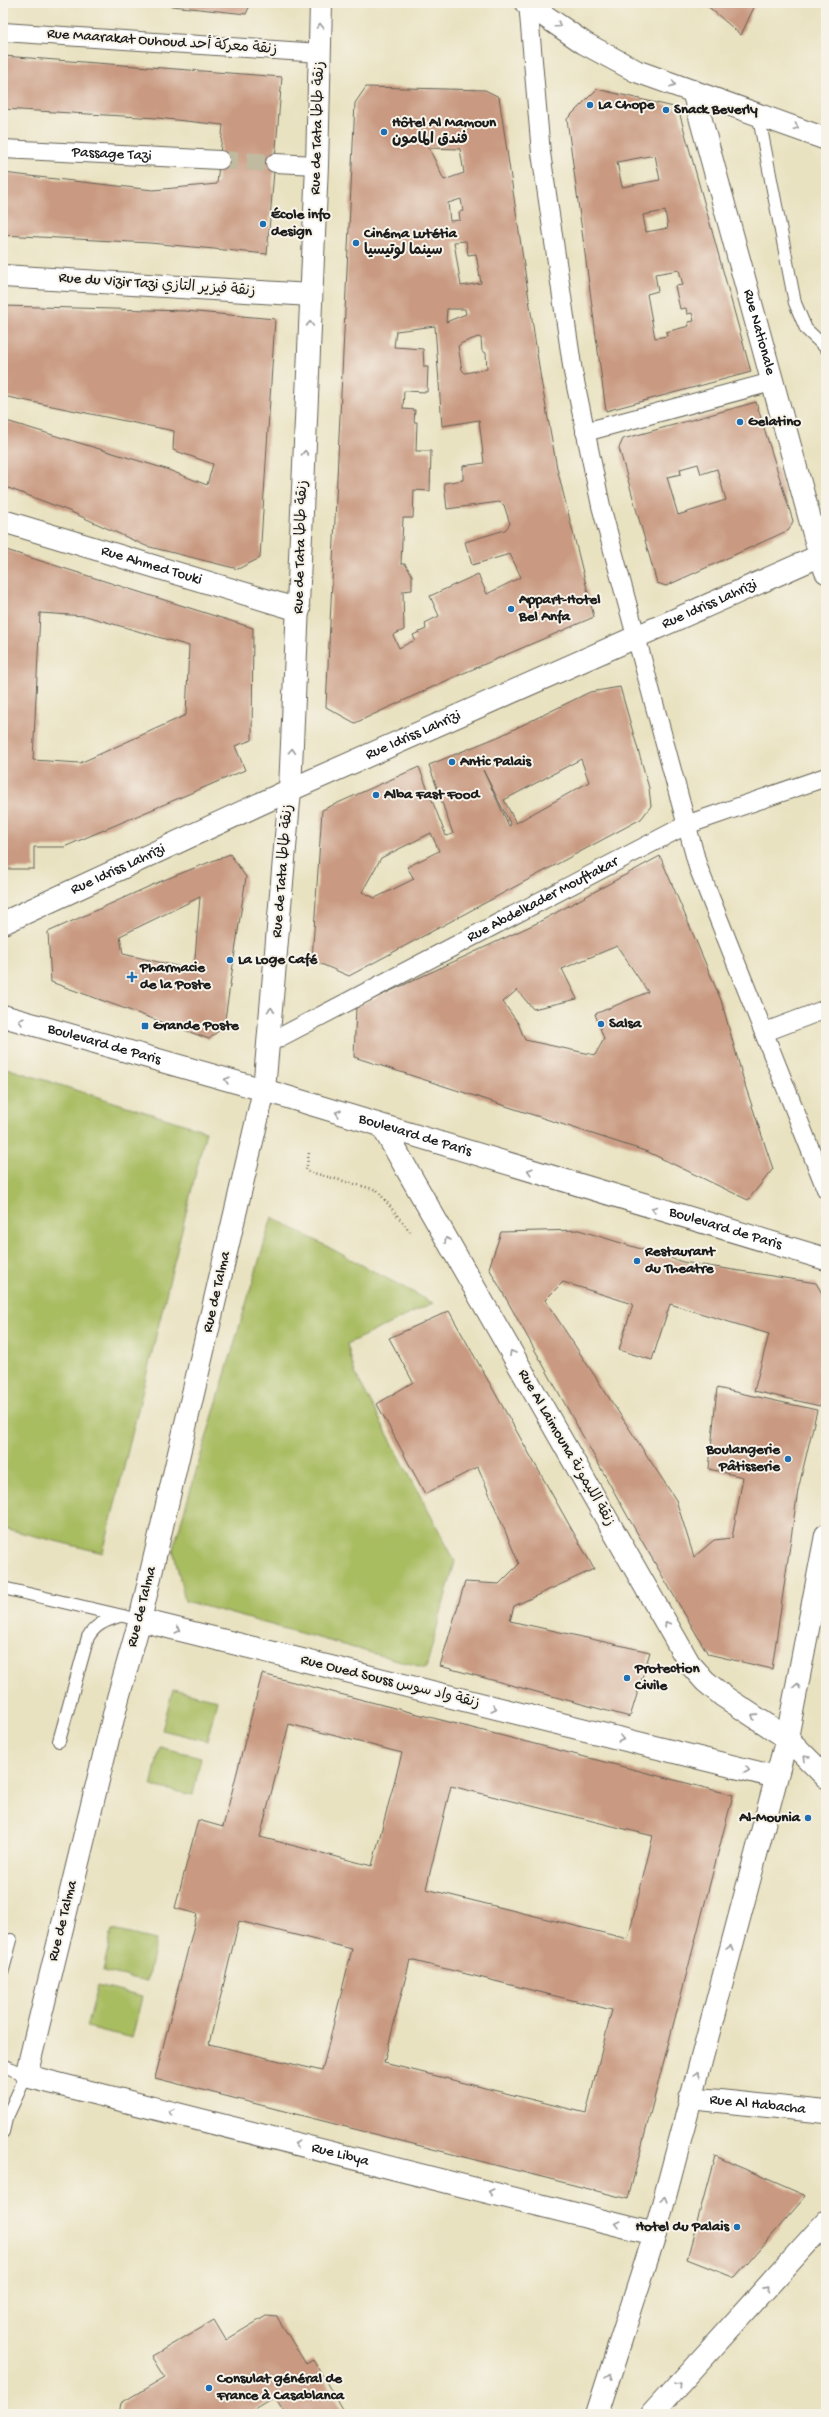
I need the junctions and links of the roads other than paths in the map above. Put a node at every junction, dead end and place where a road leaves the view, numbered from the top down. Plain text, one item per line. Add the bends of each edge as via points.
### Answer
1 (321, 3) edge
2 (527, 3) edge
3 (3, 32) edge
4 (320, 53) junction
5 (693, 91) junction
6 (758, 113) junction
7 (826, 138) edge
8 (3, 150) edge
9 (220, 160) tunnel mouth
10 (275, 163) tunnel mouth
11 (317, 165) junction
12 (3, 276) edge
13 (311, 295) junction
14 (826, 348) edge
15 (772, 382) junction
16 (585, 432) junction
17 (3, 521) edge
18 (824, 560) edge
19 (299, 610) junction
20 (636, 639) junction
21 (826, 777) edge
22 (290, 790) junction
23 (686, 825) junction
24 (3, 923) edge
25 (826, 1009) edge
26 (3, 1016) edge
27 (765, 1032) junction
28 (269, 1042) junction
29 (264, 1090) junction
30 (382, 1126) junction
31 (826, 1189) edge
32 (826, 1259) edge
33 (826, 1535) edge
34 (3, 1588) edge
35 (119, 1616) junction
36 (140, 1620) junction
37 (787, 1738) junction
38 (60, 1741) dead end
39 (776, 1777) junction
40 (826, 1778) edge
41 (11, 1940) dead end
42 (3, 1970) edge
43 (3, 2065) edge
44 (26, 2076) junction
45 (690, 2098) junction
46 (826, 2112) edge
47 (5, 2119) edge
48 (3, 2132) edge
49 (826, 2222) edge
50 (655, 2234) junction
51 (597, 2414) edge
52 (652, 2414) edge

4 -> 1 street, Rue de Tata زنقة طاطا
2 -> 5 street via 584,44 636,71
2 - 16 street via 541,153 573,372
3 - 4 street, Rue Maarakat Ouhoud زنقة معركة أحد
4 - 11 street, Rue de Tata زنقة طاطا
5 - 6 street
5 - 15 street, Rue Nationale
6 -> 7 street
6 - 14 lane via 795,303 806,329
8 - 9 street, Passage Tazi
10 - 11 street
11 - 13 street, Rue de Tata زنقة طاطا
12 - 13 street, Rue du Vizir Tazi زنقة فيزير التازي
19 -> 13 street, Rue de Tata زنقة طاطا
15 - 16 street
15 - 18 street, Rue Nationale
16 - 20 street via 603,514
17 - 19 street, Rue Ahmed Touki
18 - 20 street, Rue Idriss Lahrizi
22 -> 19 street, Rue de Tata زنقة طاطا
20 - 22 street, Rue Idriss Lahrizi
20 - 23 street
21 - 23 street, Rue Abdelkader Mouftakar
22 - 24 street, Rue Idriss Lahrizi
28 -> 22 street, Rue de Tata زنقة طاطا
23 - 27 street via 704,882
23 - 28 street, Rue Abdelkader Mouftakar
25 - 27 street
29 -> 26 street, Boulevard de Paris
27 - 31 street
28 - 29 street, Rue de Tata زنقة طاطا
30 -> 29 street, Boulevard de Paris
29 - 36 street, Rue de Talma
32 -> 30 street, Boulevard de Paris
37 -> 30 street, Rue Al Laimouna زنقة الليمونة via 723,1696 689,1663
37 -> 33 street
34 - 35 lane, Rue Oued Souss زنقة واد سوس
35 - 36 lane, Rue Oued Souss زنقة واد سوس
35 - 38 lane via 102,1621 88,1636
36 -> 39 street, Rue Oued Souss زنقة واد سوس
36 - 44 street, Rue de Talma via 118,1698
37 - 39 street
40 -> 37 street, Rue Al Laimouna زنقة الليمونة
45 -> 39 street
41 - 42 lane
43 - 44 lane
44 - 47 lane, Rue de Talma
50 -> 44 street, Rue Libya
45 - 46 street, Rue Al Habacha
50 -> 45 street
47 - 48 lane, Rue de Talma
52 -> 49 street
51 -> 50 street

